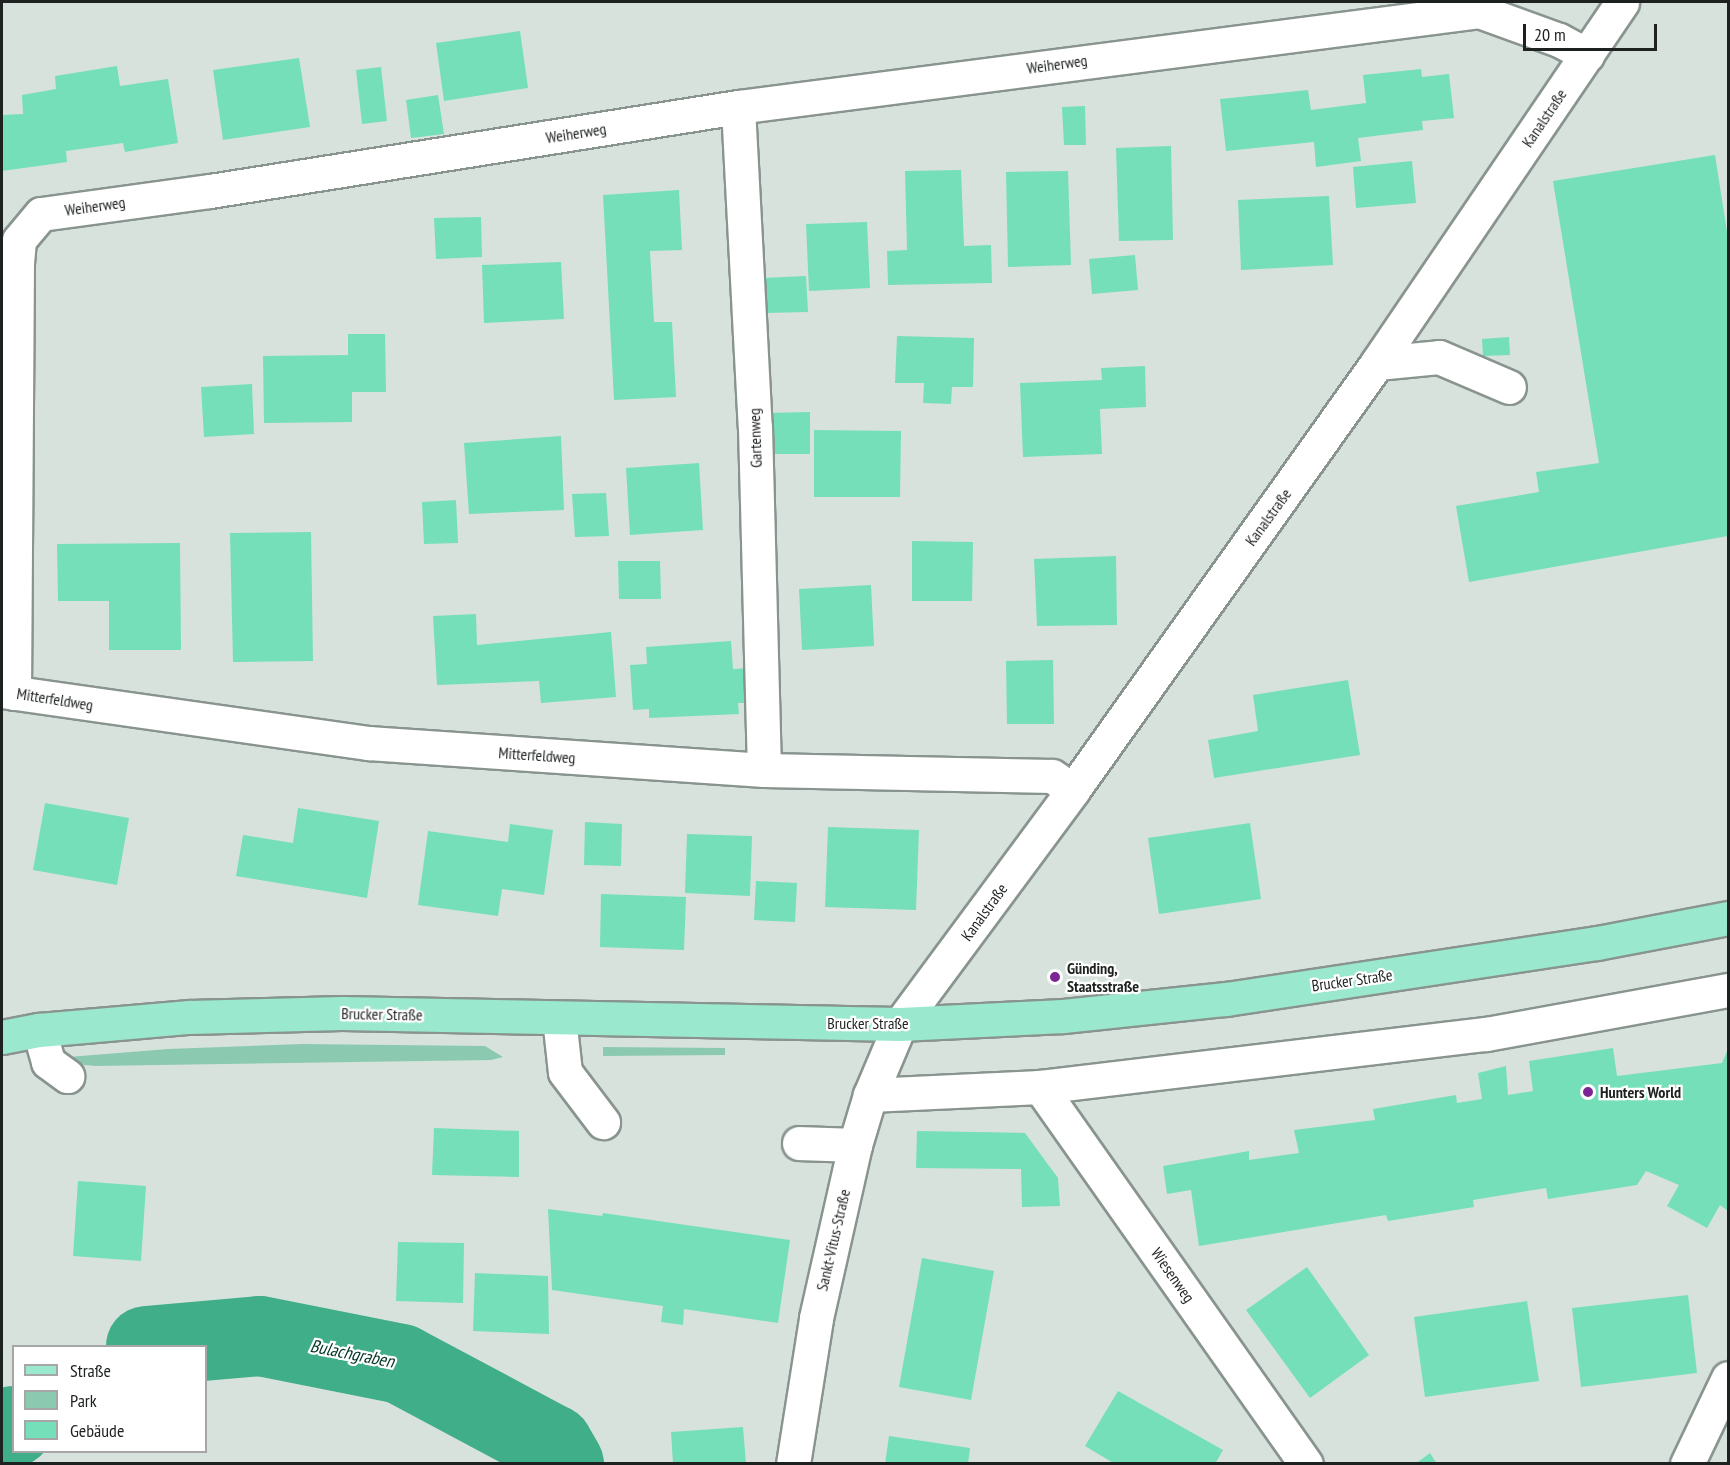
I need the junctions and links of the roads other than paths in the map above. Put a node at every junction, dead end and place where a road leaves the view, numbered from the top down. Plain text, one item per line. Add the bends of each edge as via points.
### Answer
1 (1622, 2) edge
2 (1587, 55) junction
3 (738, 107) junction
4 (1377, 363) junction
5 (1509, 387) dead end
6 (8, 692) edge
7 (764, 770) junction
8 (1073, 790) junction
9 (1728, 918) edge
10 (1728, 990) edge
11 (559, 1018) junction
12 (900, 1024) junction
13 (39, 1030) junction
14 (2, 1037) edge
15 (67, 1076) dead end
16 (1040, 1087) junction
17 (870, 1095) junction
18 (603, 1122) dead end
19 (799, 1143) dead end
20 (855, 1145) junction
21 (1728, 1378) edge
22 (793, 1464) edge
23 (1306, 1464) edge
24 (1687, 1464) edge

1 - 2 street, Kanalstraße
2 - 3 street, Weiherweg via 1560,40 1479,11
2 - 4 street, Kanalstraße
3 - 6 street, Weiherweg via 41,214 19,240 17,263
3 - 7 street, Gartenweg via 755,427
4 - 5 street via 1439,357
4 - 8 street, Kanalstraße
6 - 7 street, Mitterfeldweg via 368,743
7 - 8 street, Mitterfeldweg via 1052,776
8 - 12 street, Kanalstraße
9 - 12 main road, Brucker Straße via 1597,943 1226,999 1063,1016
10 - 16 street via 1486,1034
11 - 12 main road, Brucker Straße
11 - 13 main road, Brucker Straße via 307,1014 189,1017
11 - 18 street via 565,1072
12 - 17 street, Sankt-Vitus-Straße
13 - 14 main road, Brucker Straße
13 - 15 street via 48,1062
16 - 17 street
16 - 23 street, Wiesenweg
17 - 20 street, Sankt-Vitus-Straße
19 - 20 street
20 - 22 street, Sankt-Vitus-Straße via 816,1318
21 - 24 street

